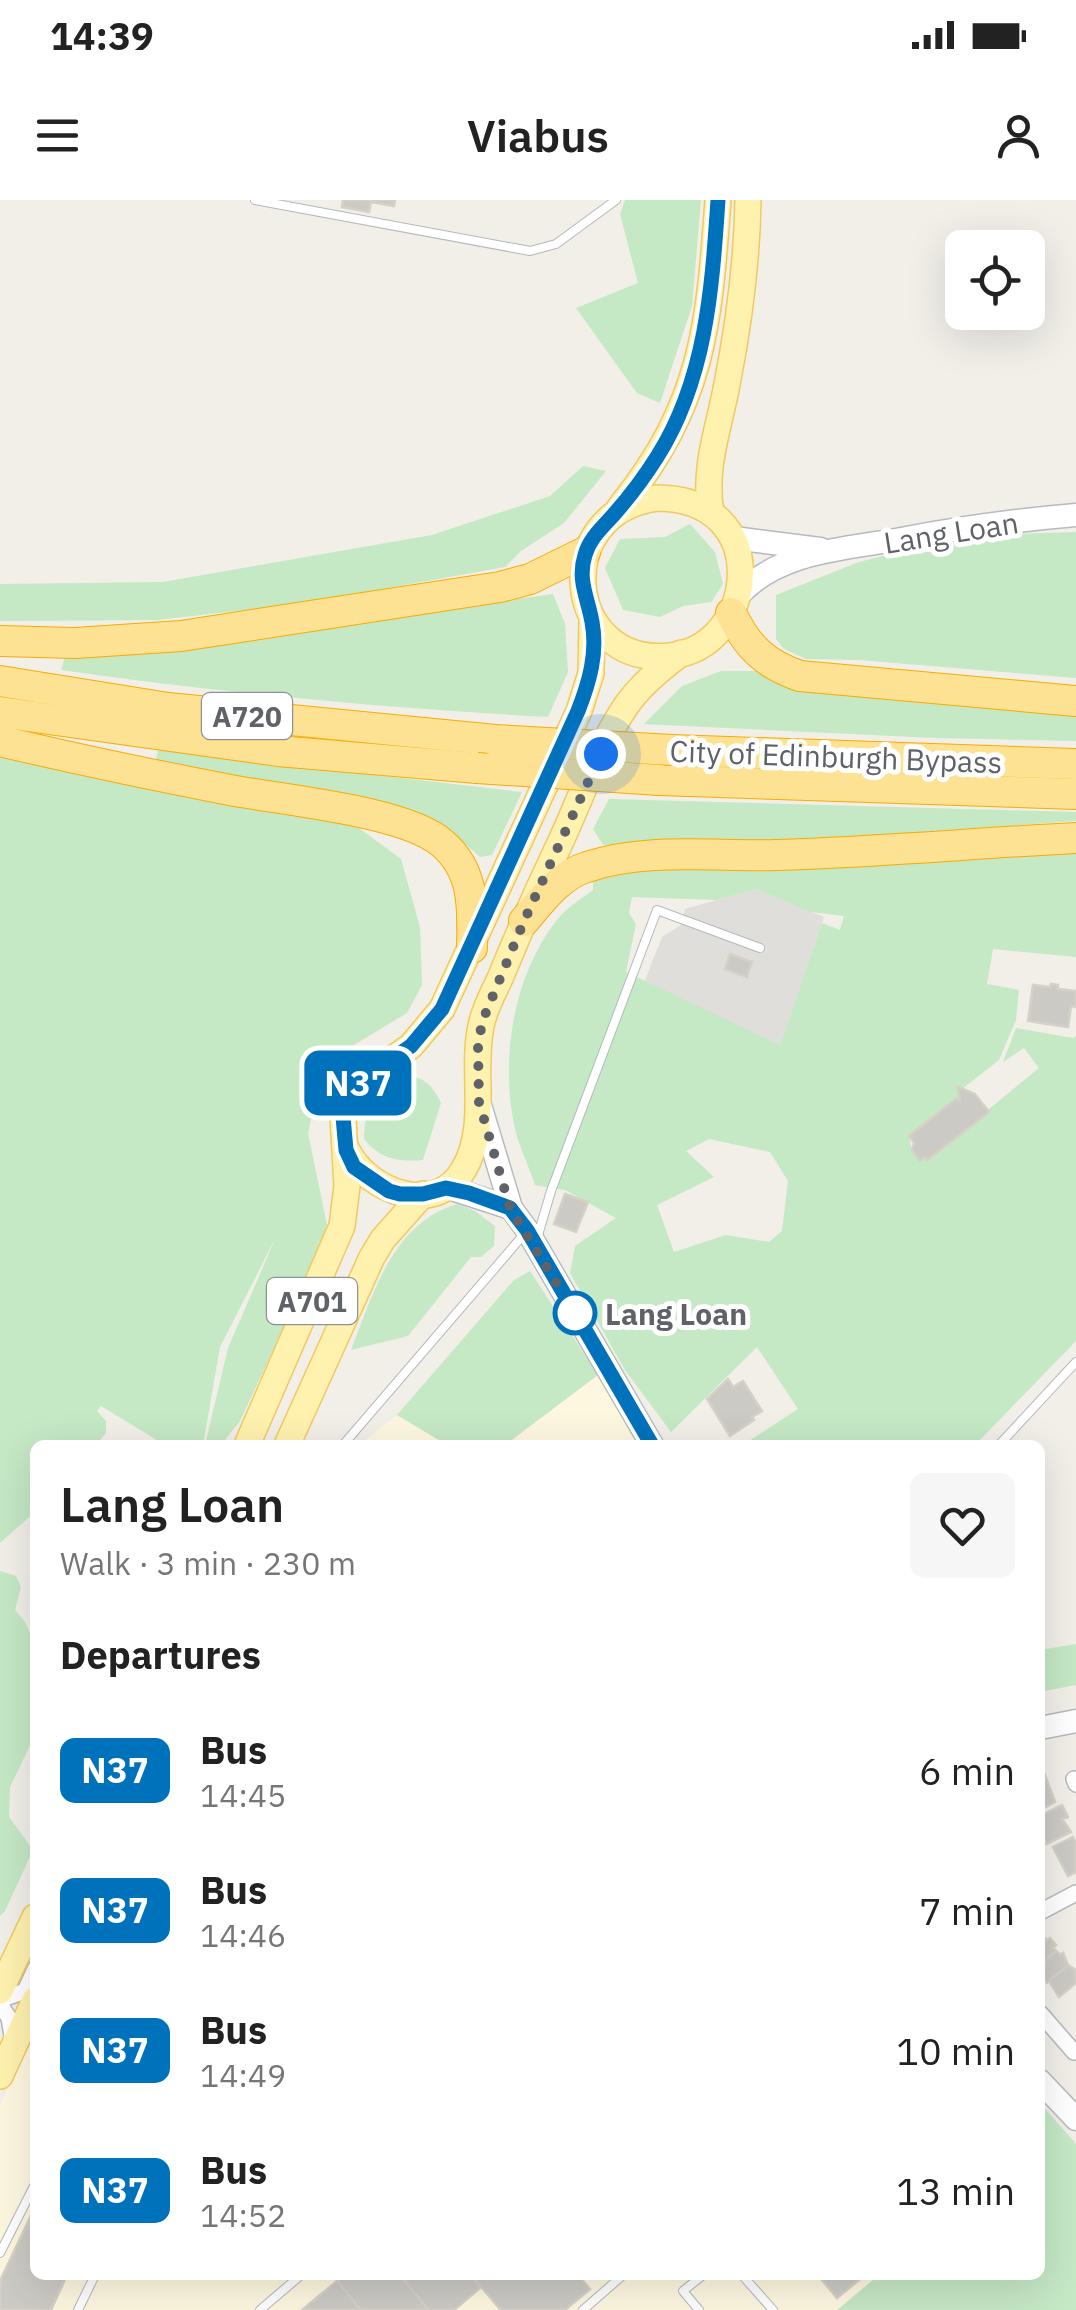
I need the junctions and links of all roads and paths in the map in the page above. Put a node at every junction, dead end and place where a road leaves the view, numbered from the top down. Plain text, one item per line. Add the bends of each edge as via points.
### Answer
1 (255, 200) edge
2 (616, 200) edge
3 (718, 200) edge
4 (748, 200) edge
5 (711, 513) junction
6 (613, 516) junction
7 (1076, 516) edge
8 (734, 538) junction
9 (827, 550) junction
10 (585, 552) junction
11 (735, 604) junction
12 (592, 620) junction
13 (0, 641) edge
14 (681, 653) junction
15 (0, 681) edge
16 (1076, 701) edge
17 (0, 712) edge
18 (0, 740) edge
19 (1076, 764) edge
20 (1076, 794) edge
21 (1076, 838) edge
22 (524, 921) junction
23 (472, 948) junction
24 (760, 948) dead end
25 (479, 1102) junction
26 (346, 1150) junction
27 (434, 1190) junction
28 (510, 1208) junction
29 (531, 1238) junction
30 (1076, 1362) edge
31 (249, 1440) edge
32 (289, 1440) edge
33 (348, 1440) edge
34 (649, 1440) edge
35 (1004, 1440) edge
36 (1076, 1721) edge
37 (1045, 1727) edge
38 (1076, 1893) edge
39 (1045, 1909) edge
40 (30, 1925) edge
41 (30, 1927) edge
42 (0, 1949) edge
43 (30, 1980) edge
44 (0, 1992) edge
45 (0, 2002) edge
46 (30, 2011) edge
47 (1045, 2020) edge
48 (14, 2046) junction
49 (1074, 2052) edge
50 (0, 2076) edge
51 (1045, 2086) edge
52 (1076, 2119) edge
53 (30, 2194) edge
54 (0, 2252) edge
55 (93, 2280) edge
56 (295, 2280) edge
57 (617, 2280) edge
58 (697, 2280) edge
59 (746, 2280) edge
60 (78, 2310) edge
61 (260, 2310) edge
62 (583, 2310) edge
63 (699, 2310) edge
64 (773, 2310) edge

1 - 2 lane via 530,251 556,244
3 - 6 main road via 708,313 693,381 658,456
4 - 5 main road via 741,299 707,472
5 - 6 main road via 657,498
5 - 8 main road
6 - 10 main road
7 - 9 main road, Lang Loan
8 - 9 main road, Lang Loan
8 - 11 main road via 740,568
9 - 11 main road, Lang Loan via 765,574
10 - 12 main road, A701 via 581,578
10 - 13 highway via 500,587 230,630 130,641
11 - 14 main road, A701 via 707,639
11 - 16 highway via 740,632 762,659 800,676
12 - 14 main road via 630,650
12 - 23 main road, A701 via 587,688
14 - 22 main road, A701 via 626,705
15 - 19 highway, City of Edinburgh Bypass / A720, bridge via 168,708 495,740
17 - 20 highway, City of Edinburgh Bypass / A720, bridge via 278,751 477,768
18 - 23 highway via 426,831 445,844 468,879 474,896
21 - 22 highway via 612,860 561,880
22 - 25 main road, A701 via 482,1022
23 - 26 main road, A701 via 429,1028 357,1084 343,1117
24 - 29 lane via 657,910
25 - 27 main road, A701 via 464,1169
25 - 28 main road
26 - 27 main road via 354,1167 377,1186 400,1194
26 - 31 main road, A701 via 346,1206 336,1246
27 - 28 main road
27 - 32 main road, A701 via 382,1238
28 - 29 main road
29 - 33 lane
29 - 34 main road
30 - 35 lane
36 - 37 main road
38 - 39 street
40 - 42 street
41 - 44 main road
43 - 45 street via 25,1991
45 - 48 street
46 - 48 main road
47 - 49 street
48 - 50 main road
51 - 52 main road
53 - 54 lane
55 - 60 lane
56 - 61 lane
57 - 62 lane
58 - 63 lane via 683,2291
59 - 64 lane

